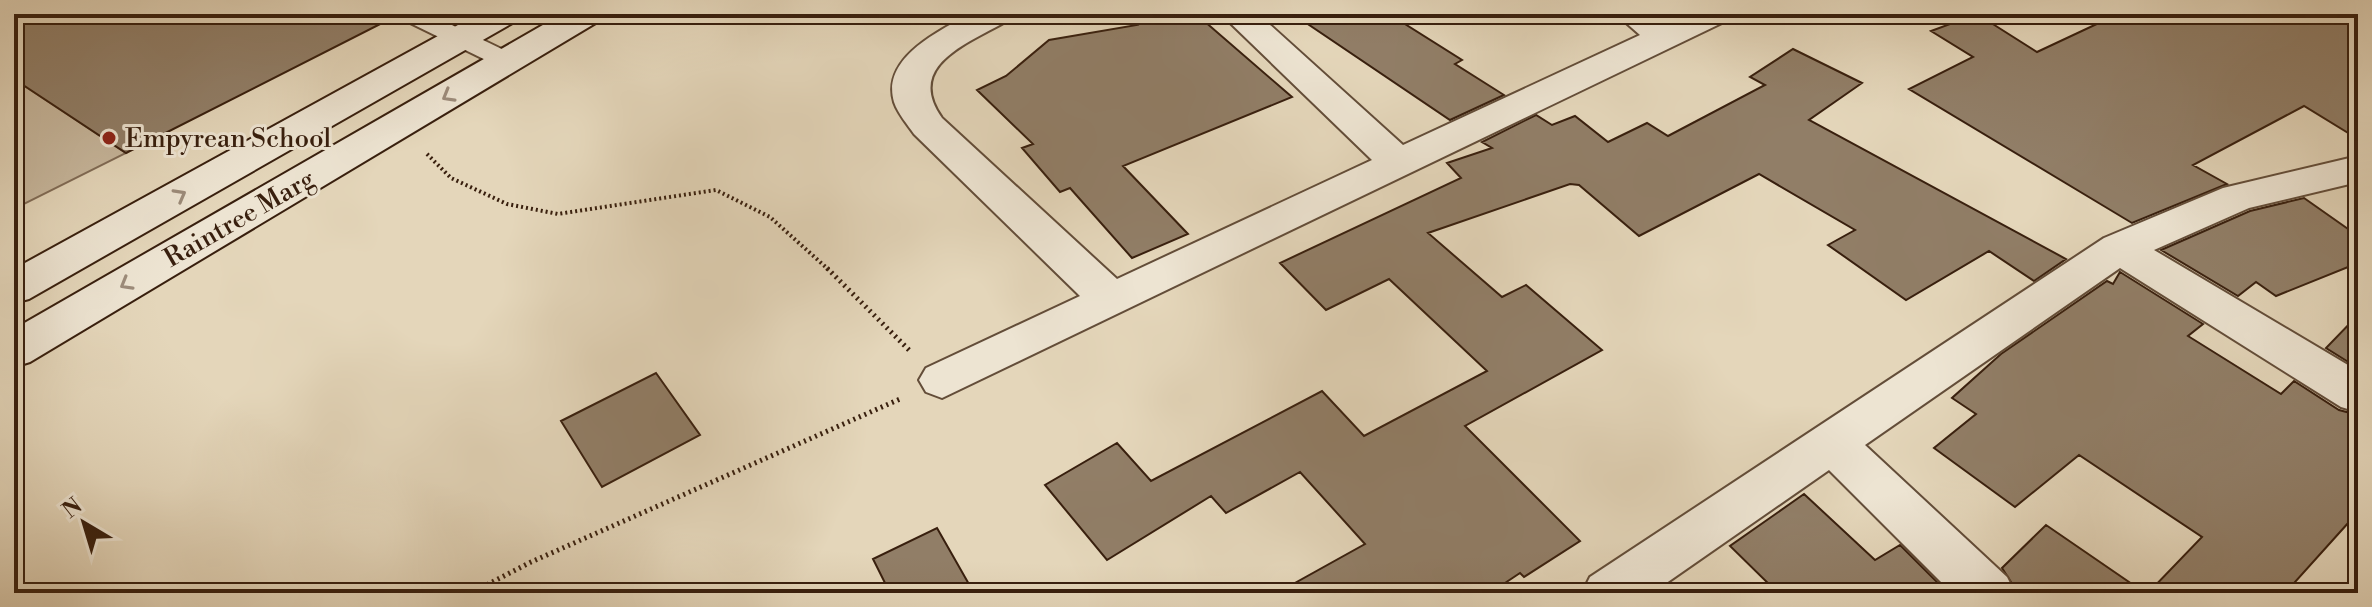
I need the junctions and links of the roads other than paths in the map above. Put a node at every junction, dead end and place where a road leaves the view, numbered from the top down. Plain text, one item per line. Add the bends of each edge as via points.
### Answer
1 (410, 14) edge
2 (504, 14) edge
3 (587, 14) edge
4 (995, 14) edge
5 (1238, 14) edge
6 (1633, 14) edge
7 (1714, 14) edge
8 (1666, 37) junction
9 (459, 39) junction
10 (507, 61) junction
11 (1400, 164) junction
12 (2358, 169) edge
13 (2119, 248) junction
14 (14, 288) edge
15 (1112, 300) junction
16 (14, 350) edge
17 (942, 380) road end
18 (2358, 394) edge
19 (1832, 443) junction
20 (1609, 593) edge
21 (1988, 593) edge

1 - 9 lane
2 - 9 street, Raintree Marg
3 - 10 street, Raintree Marg
4 - 15 street via 918,62 908,81 909,98 928,126
5 - 11 street
6 - 8 street
7 - 8 street
8 - 11 street
9 - 10 lane
14 -> 9 street, Raintree Marg
10 -> 16 street, Raintree Marg
11 - 15 street
12 - 13 street via 2237,198
13 - 18 street
13 - 19 street
15 - 17 street
19 - 20 street
19 - 21 street

